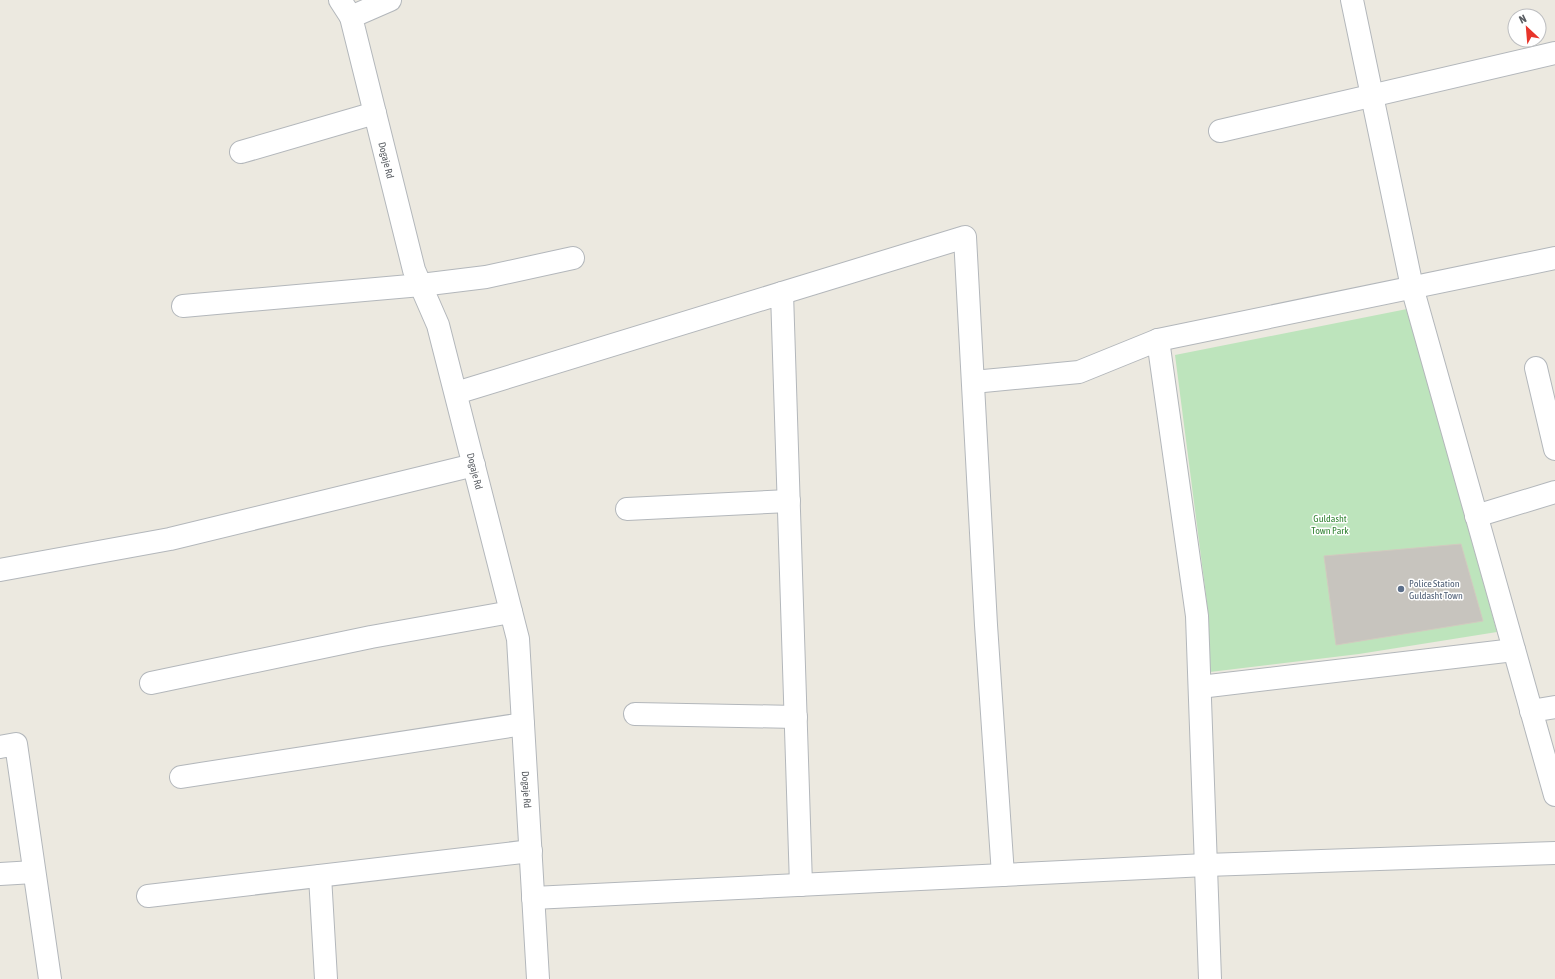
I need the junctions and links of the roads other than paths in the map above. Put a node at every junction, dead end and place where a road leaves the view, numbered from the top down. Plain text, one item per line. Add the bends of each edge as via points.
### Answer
1 (390, 0) edge
2 (1352, 0) edge
3 (345, 8) edge
4 (1555, 53) edge
5 (1372, 96) junction
6 (375, 113) junction
7 (1220, 131) dead end
8 (241, 152) dead end
9 (573, 258) dead end
10 (1555, 258) edge
11 (421, 286) junction
12 (1412, 288) junction
13 (782, 293) junction
14 (184, 306) dead end
15 (1158, 340) junction
16 (1536, 368) dead end
17 (973, 382) junction
18 (456, 393) junction
19 (1555, 448) edge
20 (474, 465) junction
21 (1555, 492) edge
22 (789, 501) junction
23 (627, 509) dead end
24 (1476, 516) junction
25 (0, 570) edge
26 (511, 612) junction
27 (1514, 650) junction
28 (151, 683) dead end
29 (1200, 687) junction
30 (1555, 707) edge
31 (1531, 711) junction
32 (635, 714) dead end
33 (796, 717) junction
34 (523, 724) junction
35 (0, 747) edge
36 (181, 777) dead end
37 (1555, 795) edge
38 (531, 851) junction
39 (1555, 852) edge
40 (1206, 865) junction
41 (34, 872) junction
42 (0, 874) edge
43 (1003, 875) junction
44 (320, 876) junction
45 (801, 885) junction
46 (148, 896) dead end
47 (534, 898) junction
48 (50, 979) edge
49 (326, 979) edge
50 (538, 979) edge
51 (1210, 979) edge

1 - 3 street, Dogaje Rd
2 - 5 street
3 - 6 street, Dogaje Rd
4 - 5 street
5 - 7 street
5 - 12 street
6 - 8 street
6 - 11 street, Dogaje Rd via 414,270
9 - 11 street via 486,277
10 - 12 street
11 - 14 street
11 - 18 street, Dogaje Rd via 438,325
12 - 15 street
12 - 24 street
13 - 17 street via 965,237
13 - 18 street
13 - 22 street
15 - 17 street via 1079,372
15 - 29 street via 1197,616
16 - 19 street
17 - 43 street
18 - 20 street, Dogaje Rd
20 - 25 street via 170,539
20 - 26 street, Dogaje Rd
21 - 24 street
22 - 23 street
22 - 33 street
24 - 27 street
26 - 28 street via 371,637
26 - 34 street, Dogaje Rd via 518,639
27 - 29 street
27 - 31 street
29 - 40 street
30 - 31 street
31 - 37 street
32 - 33 street
33 - 45 street
34 - 36 street
34 - 38 street, Dogaje Rd
35 - 41 street via 16,744
38 - 44 street
38 - 47 street, Dogaje Rd
39 - 40 street
40 - 43 street
40 - 51 street
41 - 42 street
41 - 48 street
43 - 45 street
44 - 46 street
44 - 49 street
45 - 47 street
47 - 50 street, Dogaje Rd

